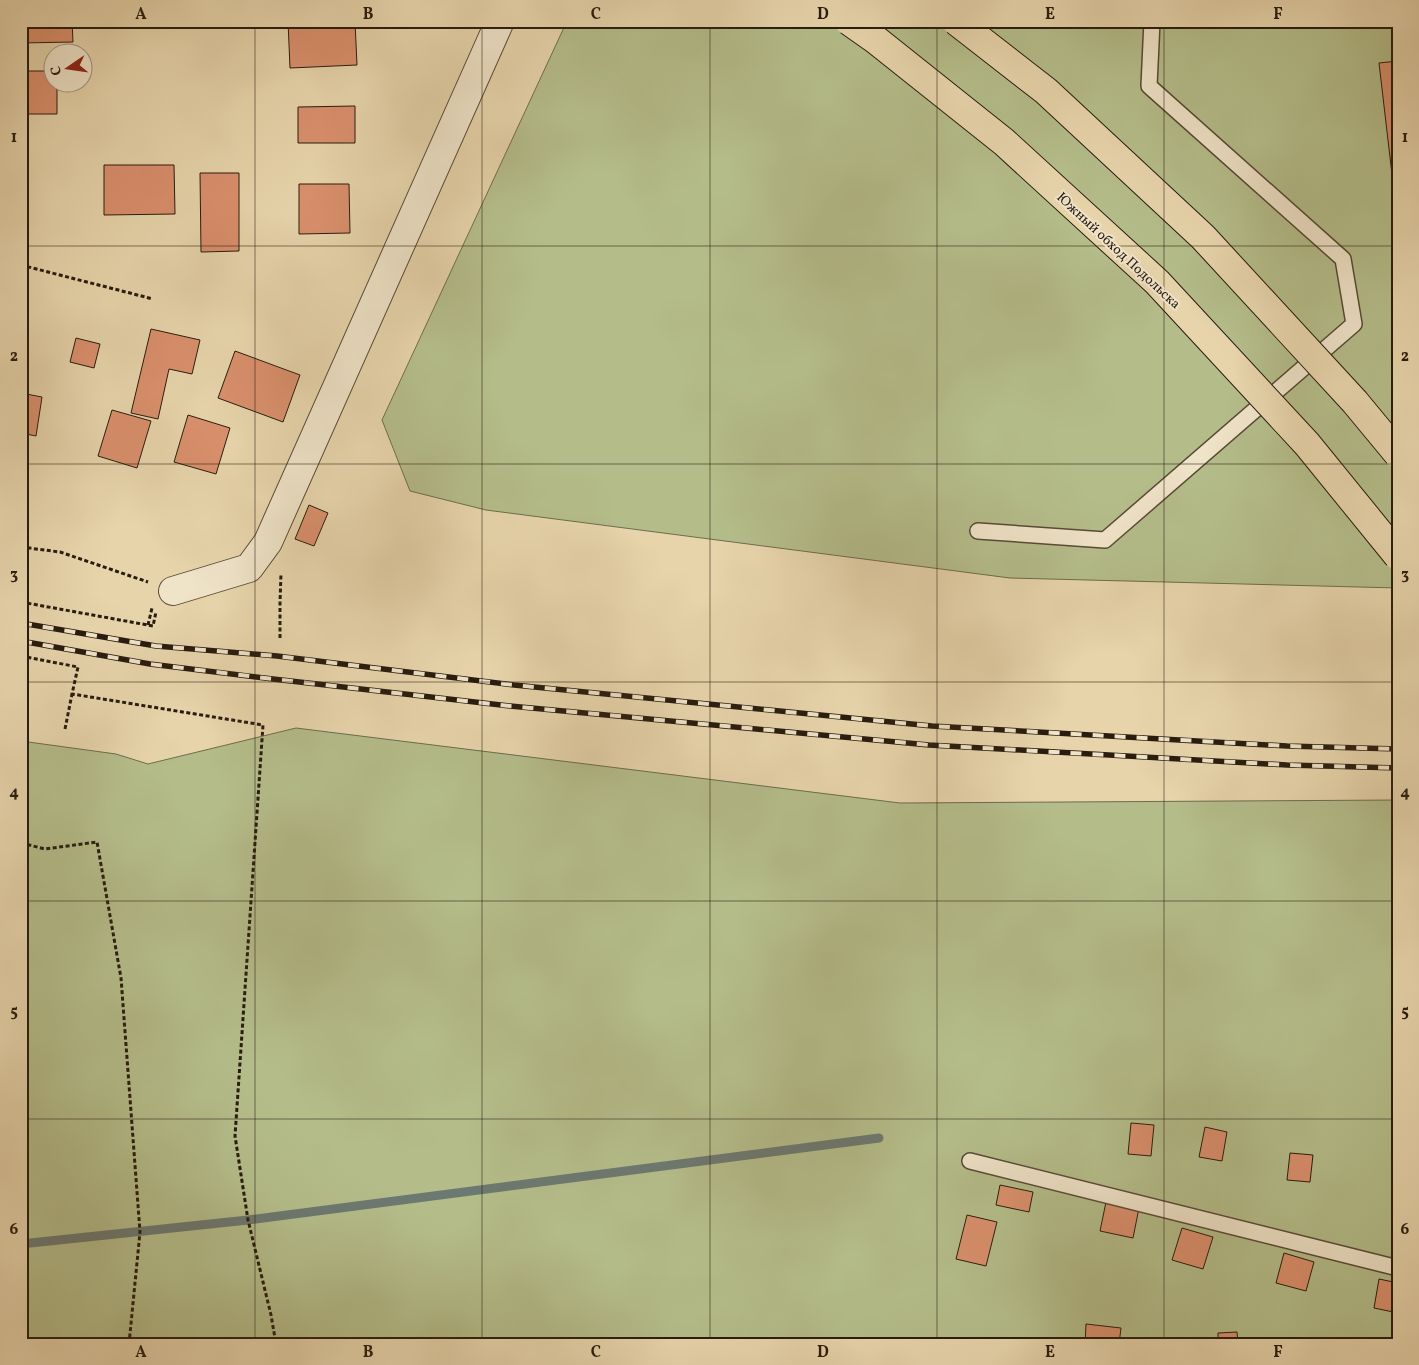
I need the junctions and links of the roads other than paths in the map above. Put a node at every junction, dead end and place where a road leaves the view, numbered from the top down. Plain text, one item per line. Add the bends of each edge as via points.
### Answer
1 (500, 21) edge
2 (849, 21) edge
3 (956, 21) edge
4 (1152, 21) edge
5 (1398, 454) edge
6 (978, 531) dead end
7 (1398, 556) edge
8 (173, 591) road end
9 (970, 1161) dead end
10 (1398, 1268) edge

1 - 8 street via 268,542 249,568
2 - 7 main road, Южный обход Подольска, bridge via 1004,142 1157,282 1307,444
3 - 5 main road, bridge via 1046,91 1203,237 1355,402
4 - 6 lane via 1148,86 1343,259 1354,324 1105,540
9 - 10 lane

